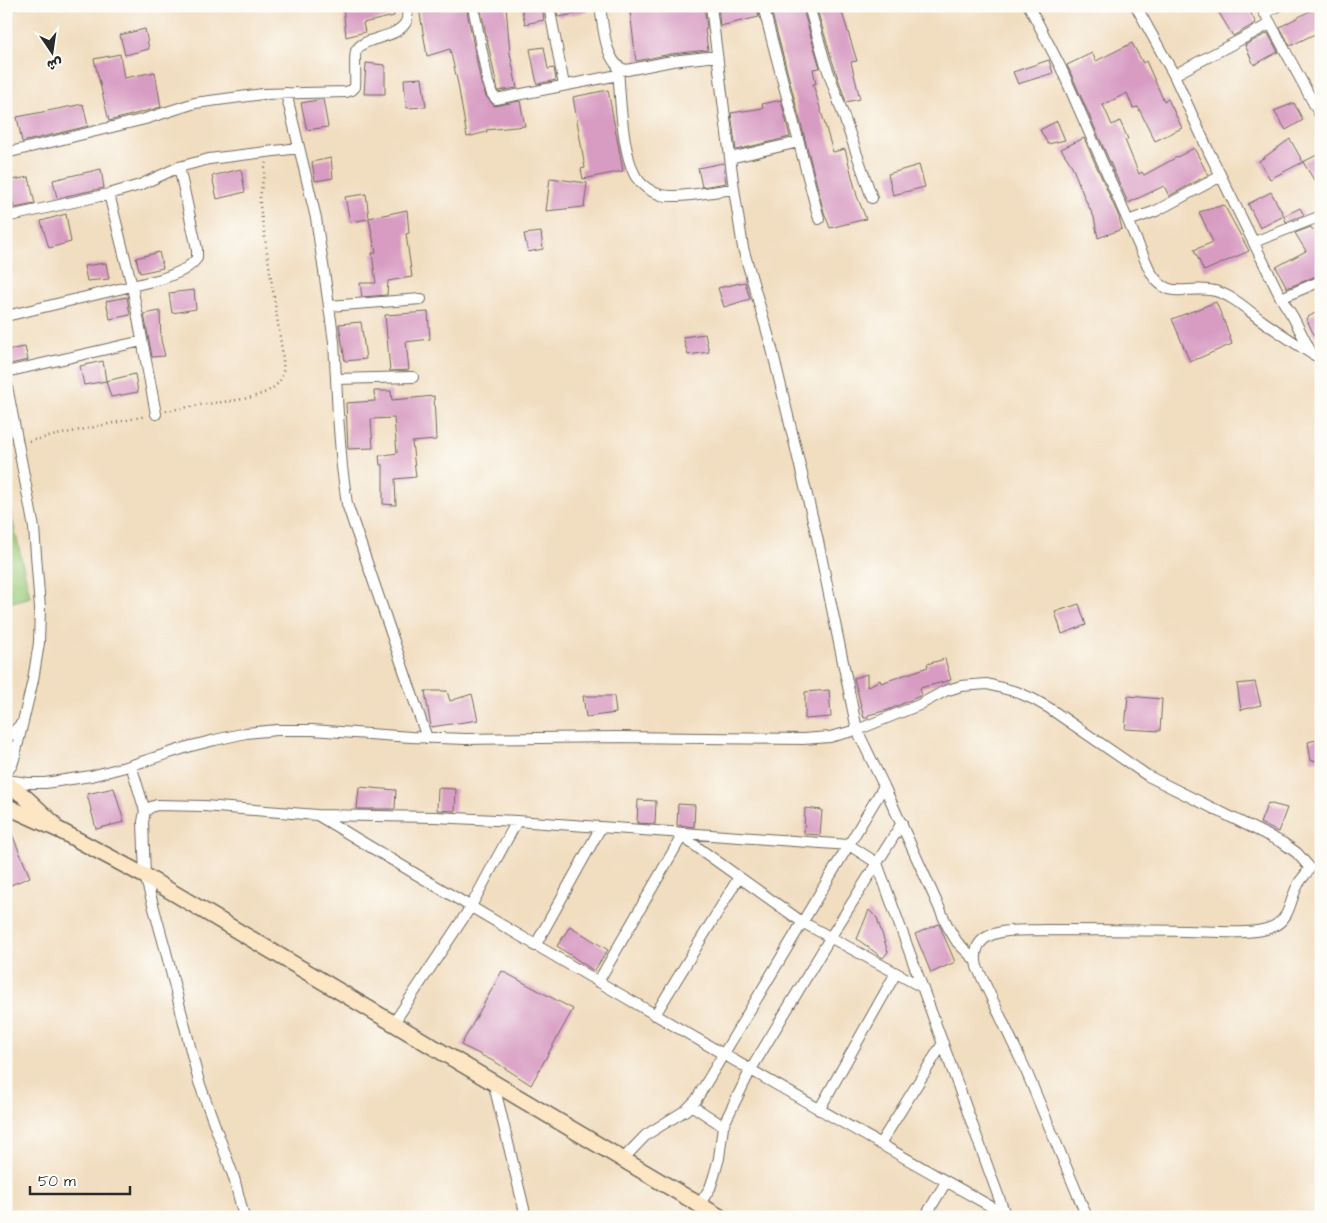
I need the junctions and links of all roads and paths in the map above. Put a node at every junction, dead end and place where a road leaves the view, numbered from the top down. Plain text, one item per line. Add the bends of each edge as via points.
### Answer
1 (408, 6) edge
2 (473, 6) edge
3 (549, 6) edge
4 (600, 6) edge
5 (711, 6) edge
6 (763, 6) edge
7 (809, 6) edge
8 (1028, 6) edge
9 (1136, 6) edge
10 (1278, 6) edge
11 (1262, 10) edge
12 (1270, 24) junction
13 (717, 56) junction
14 (618, 71) junction
15 (1174, 75) junction
16 (564, 85) junction
17 (286, 93) junction
18 (1321, 117) edge
19 (799, 142) junction
20 (299, 148) junction
21 (269, 150) junction
22 (6, 153) edge
23 (730, 158) junction
24 (179, 167) junction
25 (1221, 176) junction
26 (734, 189) junction
27 (109, 194) junction
28 (872, 198) dead end
29 (1321, 216) edge
30 (6, 217) edge
31 (819, 218) dead end
32 (1128, 221) junction
33 (1254, 242) junction
34 (1321, 281) edge
35 (132, 286) junction
36 (1281, 298) junction
37 (421, 299) dead end
38 (329, 306) junction
39 (6, 316) edge
40 (142, 342) junction
41 (1317, 356) edge
42 (6, 372) edge
43 (413, 377) dead end
44 (337, 378) junction
45 (6, 381) edge
46 (156, 414) junction
47 (18, 444) junction
48 (22, 723) junction
49 (857, 730) junction
50 (427, 738) junction
51 (6, 739) edge
52 (131, 765) junction
53 (6, 773) edge
54 (6, 782) edge
55 (884, 786) junction
56 (6, 806) edge
57 (145, 811) junction
58 (317, 815) junction
59 (517, 821) junction
60 (902, 823) junction
61 (602, 827) junction
62 (59, 830) junction
63 (678, 834) junction
64 (849, 845) junction
65 (877, 862) junction
66 (145, 876) junction
67 (739, 877) junction
68 (470, 908) junction
69 (802, 922) junction
70 (830, 938) junction
71 (536, 946) junction
72 (976, 960) junction
73 (896, 973) junction
74 (598, 982) junction
75 (922, 987) junction
76 (655, 1015) junction
77 (393, 1024) junction
78 (943, 1043) junction
79 (722, 1054) junction
80 (750, 1071) junction
81 (493, 1081) junction
82 (691, 1105) junction
83 (818, 1110) junction
84 (723, 1126) junction
85 (880, 1144) junction
86 (622, 1160) junction
87 (946, 1182) junction
88 (699, 1205) junction
89 (1006, 1216) edge
90 (244, 1217) edge
91 (526, 1217) edge
92 (720, 1217) edge
93 (926, 1217) edge
94 (1087, 1217) edge

1 - 17 street via 407,20 400,29 358,48 355,53 356,87 352,90
2 - 16 street via 488,82 496,99
3 - 16 street
4 - 14 street via 606,42
5 - 13 street
6 - 19 street
7 - 28 street
8 - 32 street via 1061,68
9 - 15 street
10 - 11 street
11 - 12 street
12 - 15 street
12 - 18 street
13 - 14 street
13 - 23 street
14 - 16 street
14 - 26 street via 626,143 636,177 644,186 662,195
15 - 25 street
17 - 20 street
17 - 22 street via 195,103
19 - 23 street
19 - 31 street
20 - 21 street
20 - 38 street via 316,218
21 - 24 street
21 - 46 path via 260,206 283,359 280,380 267,391 252,397
23 - 26 street
24 - 27 street via 140,185
24 - 35 street via 197,258 180,272
25 - 32 street via 1156,211
25 - 33 street
26 - 49 street via 743,248 771,345 818,541
27 - 30 street
27 - 35 street
29 - 33 street
32 - 41 street via 1150,272 1161,286 1169,290 1216,291 1234,298
33 - 36 street
34 - 36 street
35 - 39 street
35 - 40 street
36 - 41 street
37 - 38 street
38 - 44 street
40 - 42 street
40 - 46 street
43 - 44 street
44 - 50 street via 347,504
45 - 47 street
46 - 47 path
47 - 48 street via 34,528 40,608 35,670
48 - 51 street
48 - 53 street via 12,765
49 - 50 street via 803,739
49 - 55 street
49 - 72 street via 961,686 987,684 1016,692 1049,708 1148,776 1283,843 1310,868 1298,884 1287,915 1270,928 1229,932 1008,931 981,941 976,950
50 - 52 street via 277,730 215,740
52 - 54 street via 91,776 45,783
52 - 57 street
54 - 62 main road
55 - 60 street
55 - 64 street
56 - 62 main road
57 - 58 street via 170,804
57 - 66 street
58 - 59 street
58 - 68 street
59 - 61 street
59 - 68 street
60 - 65 street
60 - 72 street via 948,927 957,942
61 - 63 street
61 - 71 street
62 - 66 main road
63 - 64 street
63 - 67 street
63 - 74 street
64 - 65 street
64 - 69 street
65 - 70 street
65 - 75 street
66 - 77 main road
66 - 90 street via 199,1082 234,1178
67 - 69 street
67 - 76 street
68 - 71 street
68 - 77 street
69 - 70 street
69 - 79 street
70 - 73 street
70 - 80 street
71 - 74 street
72 - 94 street
73 - 75 street
73 - 83 street
74 - 76 street
75 - 78 street
76 - 79 street
77 - 81 main road
78 - 85 street
78 - 89 street
79 - 80 street
79 - 82 street
80 - 83 street
80 - 84 street
81 - 86 main road
81 - 91 street
82 - 84 street
82 - 86 street via 646,1136
83 - 85 street
84 - 88 street via 714,1176
85 - 87 street
86 - 88 main road
87 - 89 street
87 - 93 street
88 - 92 main road

